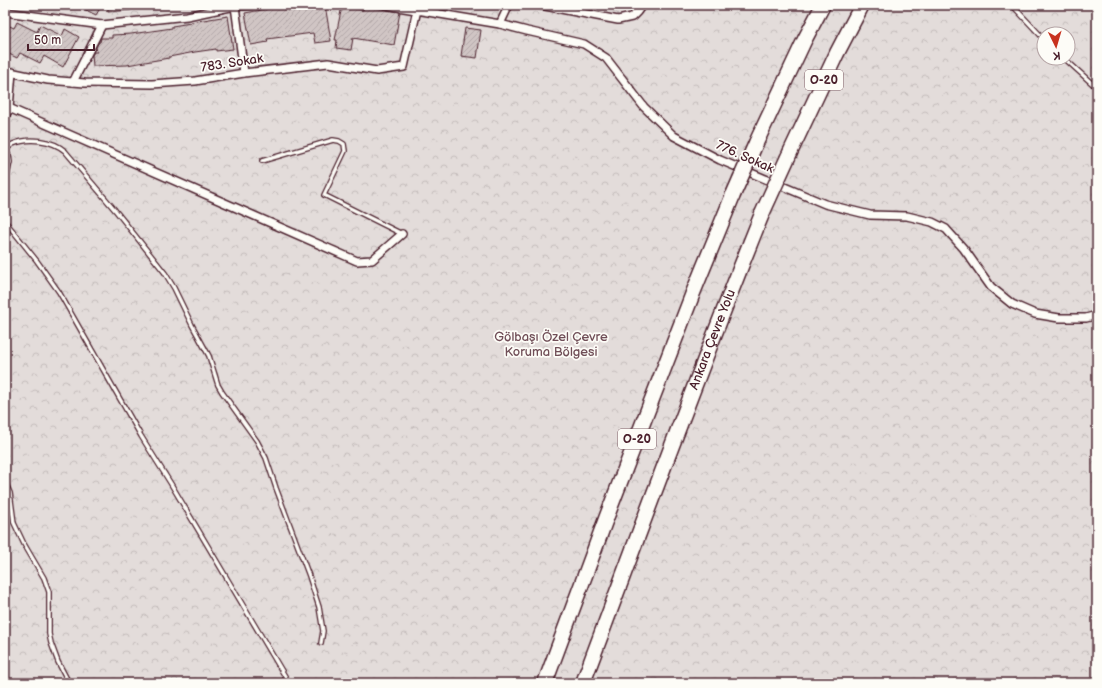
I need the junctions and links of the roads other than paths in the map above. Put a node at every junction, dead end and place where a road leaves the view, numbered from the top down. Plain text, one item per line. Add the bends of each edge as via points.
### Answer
1 (10, 5) edge
2 (252, 5) edge
3 (386, 5) edge
4 (509, 5) edge
5 (540, 5) edge
6 (642, 5) edge
7 (823, 5) edge
8 (862, 5) edge
9 (1012, 5) edge
10 (235, 6) junction
11 (417, 10) junction
12 (5, 12) edge
13 (500, 24) junction
14 (102, 25) junction
15 (1036, 30) edge
16 (1073, 66) edge
17 (8, 72) edge
18 (244, 73) junction
19 (74, 82) junction
20 (1097, 88) edge
21 (9, 108) junction
22 (5, 117) edge
23 (5, 150) edge
24 (262, 161) dead end
25 (5, 185) edge
26 (5, 221) edge
27 (402, 234) joint
28 (1097, 316) edge
29 (5, 482) edge
30 (321, 643) dead end
31 (69, 683) edge
32 (289, 683) edge
33 (545, 683) edge
34 (582, 683) edge

1 - 12 street
2 - 10 street
3 - 11 street, 776. Sokak
4 - 13 street
5 - 6 street via 622,20 632,16
7 - 33 highway, O-20, bridge via 756,143 693,293
8 - 34 highway, Ankara Çevre Yolu / O-20, bridge via 788,157 724,306
9 - 15 lane
10 - 14 street via 187,16
10 - 18 street
11 - 13 street, 776. Sokak
11 - 18 street, 783. Sokak via 404,67 377,71 328,63
12 - 14 street
13 - 28 street, 776. Sokak via 584,44 606,58 644,107 674,136 720,160 825,204 870,215 907,216 932,222 946,229 991,287 1012,304 1036,314 1059,318
14 - 19 street
16 - 20 lane
17 - 19 street, 783. Sokak
17 - 21 street
18 - 19 street, 783. Sokak via 195,82
21 - 22 street
21 - 27 street via 357,261 372,260
23 - 25 lane via 10,162
23 - 30 lane via 14,144 29,141 59,146 115,210 174,288 209,356 218,385 257,440 266,458 319,607 323,631
24 - 27 lane via 339,140 344,144 345,151 324,195
26 - 32 lane via 38,261 59,292 141,436
29 - 31 lane via 10,494 14,523 49,592 49,634 58,662

